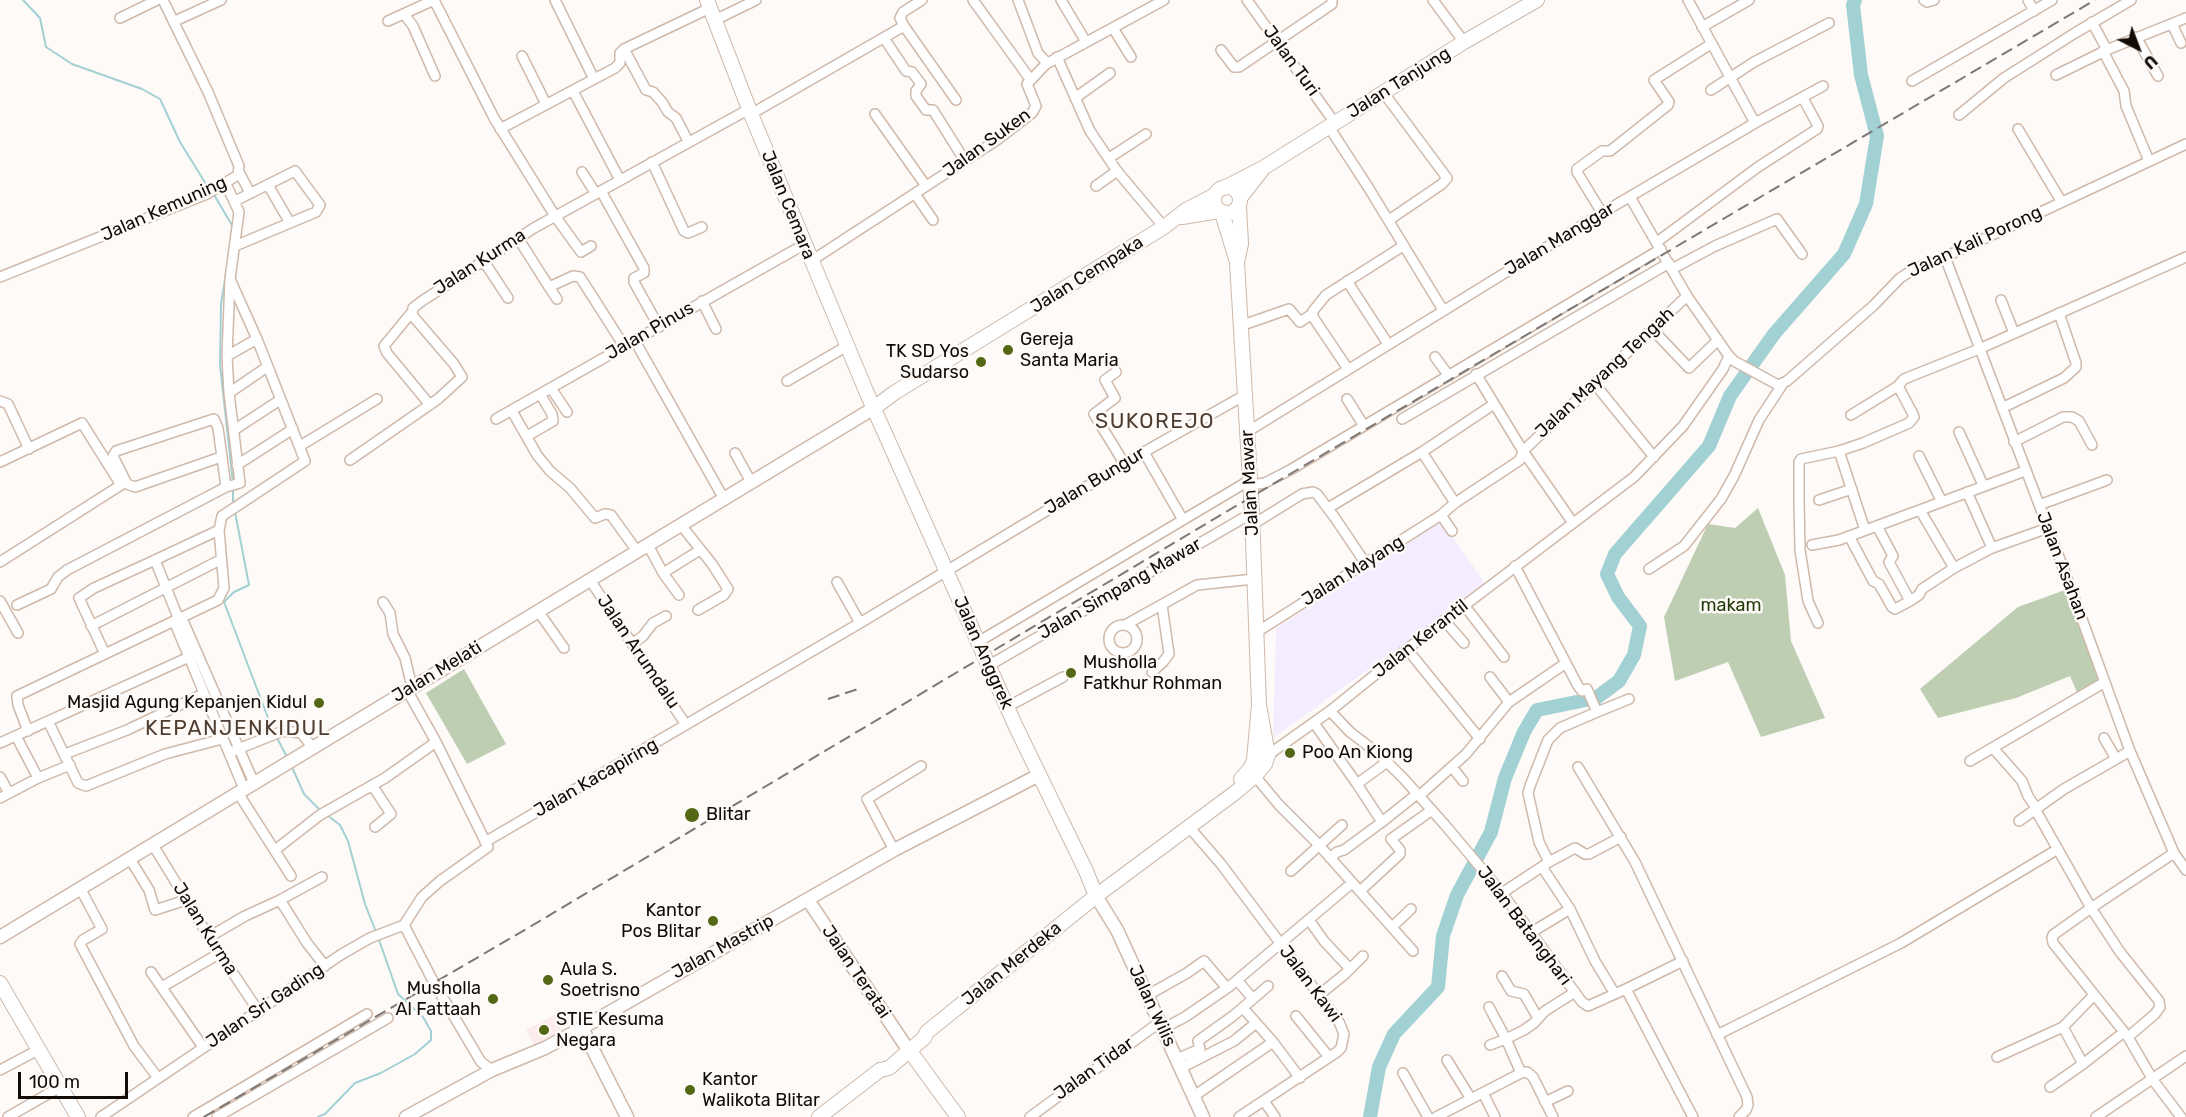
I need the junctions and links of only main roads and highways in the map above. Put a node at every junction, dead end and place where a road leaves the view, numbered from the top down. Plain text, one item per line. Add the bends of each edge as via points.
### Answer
1 (1537, 0) edge
2 (711, 9) edge
3 (1263, 168) junction
4 (1220, 192) junction
5 (1239, 202) junction
6 (1221, 212) junction
7 (1177, 218) junction
8 (1237, 262) junction
9 (874, 408) junction
10 (1259, 705) junction
11 (1039, 775) junction
12 (1222, 801) junction
13 (1096, 896) junction
14 (808, 900) junction
15 (0, 937) edge
16 (0, 983) edge
17 (4, 999) edge
18 (582, 1028) junction
19 (907, 1047) junction
20 (78, 1117) edge
21 (408, 1117) edge
22 (627, 1117) edge
23 (819, 1117) edge
24 (958, 1117) edge
25 (1203, 1117) edge

1 - 3 main road, Jalan Tanjung
2 - 9 main road, Jalan Cemara
3 - 4 main road, Jalan Tanjung
3 - 5 main road, Jalan Tanjung
4 - 5 main road via 1232,189
4 - 6 main road via 1214,204
4 - 7 main road, Jalan Cempaka
5 - 6 main road via 1230,213
5 - 8 main road, Jalan Mawar via 1241,244
6 - 7 main road, Jalan Cempaka
6 - 8 main road, Jalan Mawar
7 - 9 main road, Jalan Cempaka
8 - 10 main road, Jalan Mawar
9 - 11 main road, Jalan Anggrek
9 - 15 main road, Jalan Melati
10 - 12 main road, Jalan Mawar via 1253,763
10 - 12 main road, Jalan Mawar via 1268,755 1265,764 1256,776
11 - 13 main road, Jalan Anggrek
11 - 14 main road, Jalan Mastrip via 894,850
12 - 13 main road, Jalan Mawar
13 - 19 main road, Jalan Merdeka via 924,1038
13 - 25 main road, Jalan Wilis via 1117,930
14 - 18 main road, Jalan Mastrip
14 - 19 main road, Jalan Teratai
16 - 17 main road
17 - 20 main road
18 - 21 main road, Jalan Mastrip via 487,1073
18 - 22 main road
19 - 23 main road, Jalan Merdeka via 888,1068 880,1070
19 - 24 main road

